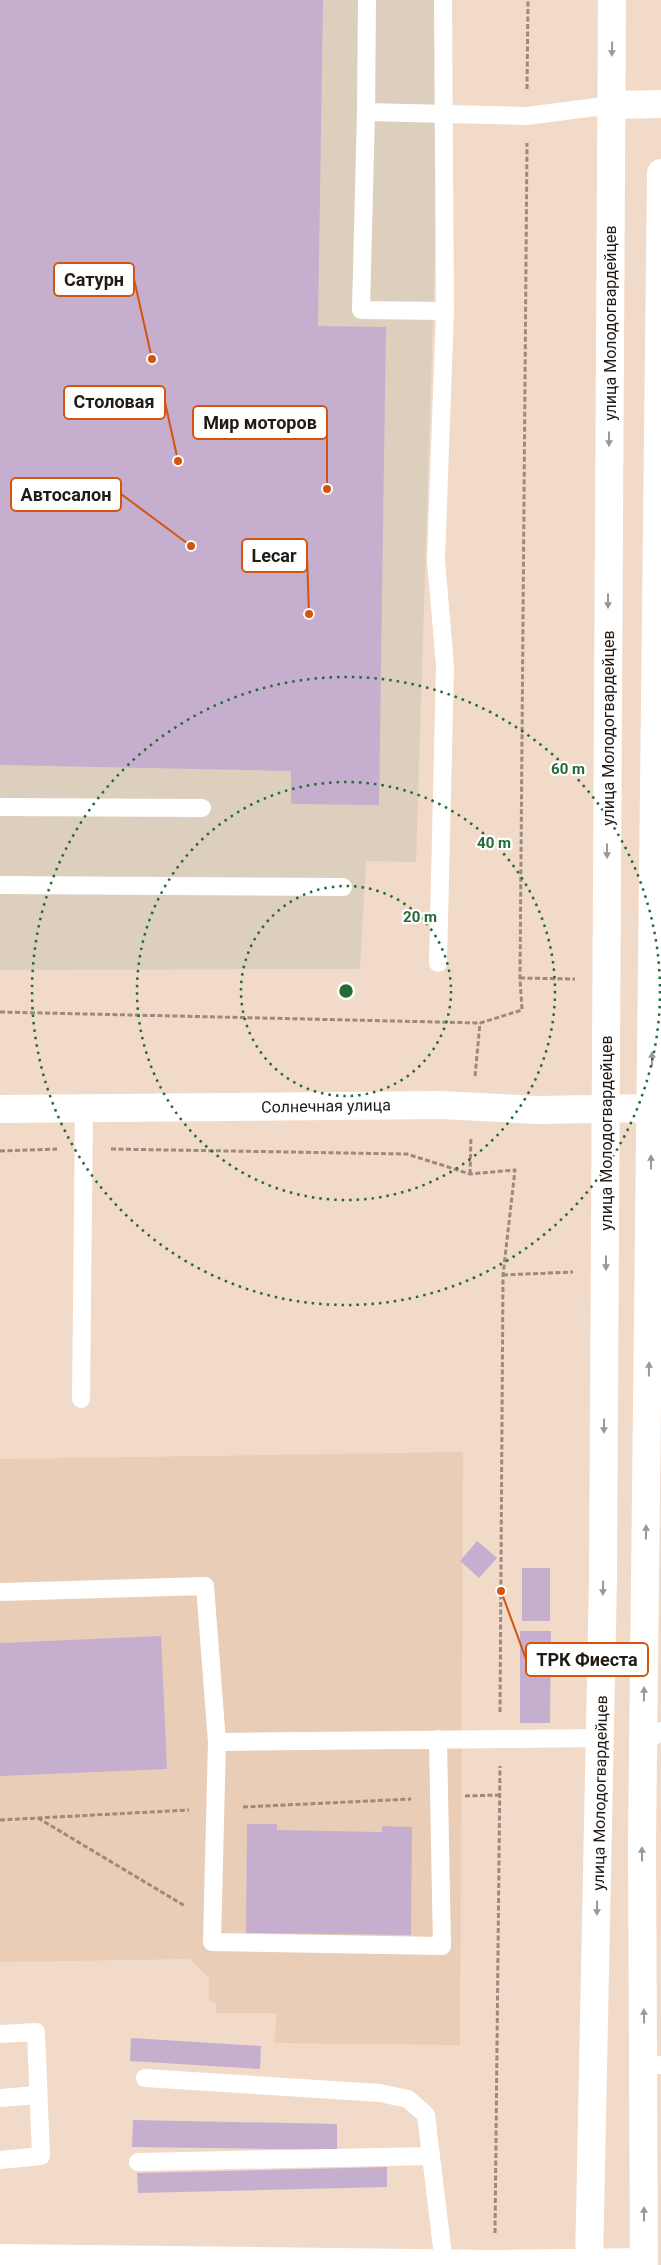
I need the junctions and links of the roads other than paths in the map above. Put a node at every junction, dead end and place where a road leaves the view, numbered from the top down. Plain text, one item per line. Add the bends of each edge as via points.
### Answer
1 (366, 0) edge
2 (443, 0) edge
3 (612, 0) edge
4 (611, 104) junction
5 (661, 104) edge
6 (366, 112) junction
7 (444, 114) junction
8 (661, 173) edge
9 (660, 279) edge
10 (445, 311) junction
11 (660, 375) edge
12 (657, 713) edge
13 (0, 807) edge
14 (202, 808) dead end
15 (0, 885) edge
16 (343, 887) dead end
17 (438, 963) dead end
18 (651, 1108) junction
19 (0, 1109) edge
20 (84, 1109) junction
21 (607, 1110) junction
22 (656, 1210) edge
23 (81, 1399) dead end
24 (0, 1592) edge
25 (652, 1737) edge
26 (438, 1738) junction
27 (601, 1738) junction
28 (217, 1742) junction
29 (0, 2034) edge
30 (653, 2065) edge
31 (145, 2078) dead end
32 (38, 2095) junction
33 (0, 2098) edge
34 (431, 2156) junction
35 (0, 2160) edge
36 (138, 2162) dead end
37 (0, 2258) edge
38 (444, 2264) junction
39 (494, 2264) edge
40 (589, 2264) edge
41 (644, 2264) edge

1 - 6 lane
2 - 7 lane
3 -> 4 main road, улица Молодогвардейцев
4 - 5 main road
4 - 7 lane via 527,116
4 -> 21 main road, улица Молодогвардейцев
6 - 7 lane
6 - 10 lane via 361,310
7 - 10 lane
8 - 9 main road
9 - 11 main road
10 - 17 lane via 436,560 446,666
11 - 12 main road
18 -> 12 main road
13 - 14 lane
15 - 16 lane
18 - 21 main road, Солнечная улица
22 -> 18 main road
19 - 20 main road, Солнечная улица
20 - 21 main road, Солнечная улица via 441,1105
20 - 23 lane
21 -> 27 main road, улица Молодогвардейцев
25 -> 22 main road
24 - 28 lane via 205,1586
30 -> 25 main road via 642,1844
26 - 27 lane
26 - 28 lane
26 - 28 lane via 442,1946 212,1942
27 -> 40 main road, улица Молодогвардейцев
29 - 32 lane via 36,2032
41 -> 30 main road
31 - 34 lane via 380,2092 408,2099 426,2116
32 - 33 lane
32 - 35 lane via 41,2156
34 - 36 lane
34 - 38 lane
37 - 38 main road
38 - 39 main road
39 - 40 main road
40 - 41 main road

